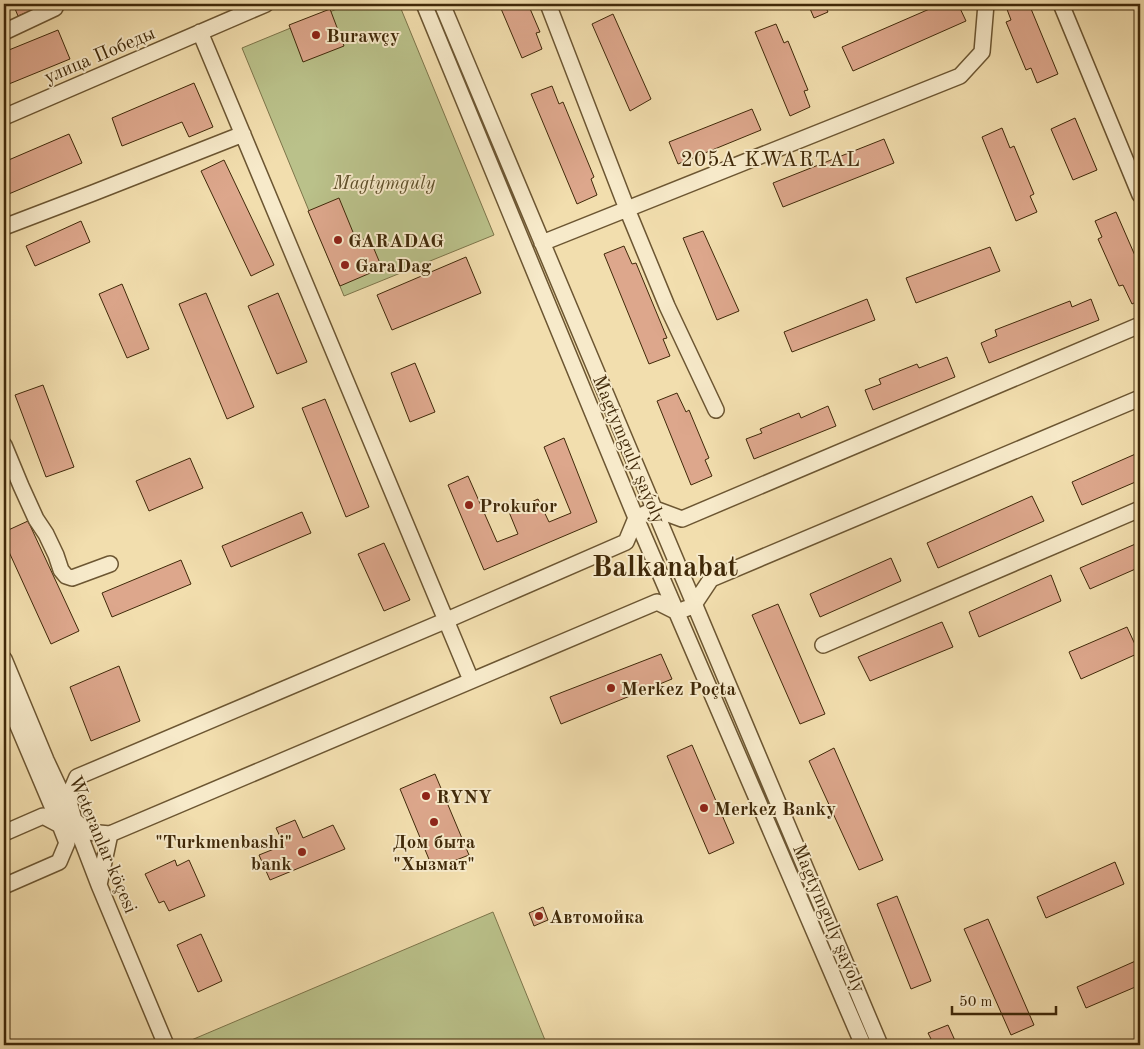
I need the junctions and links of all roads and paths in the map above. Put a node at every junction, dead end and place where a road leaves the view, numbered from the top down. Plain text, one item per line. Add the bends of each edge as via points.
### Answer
1 (266, 4) edge
2 (424, 4) edge
3 (442, 4) edge
4 (548, 4) edge
5 (986, 4) edge
6 (1061, 4) edge
7 (55, 8) dead end
8 (4, 32) edge
9 (200, 32) junction
10 (4, 117) edge
11 (243, 134) junction
12 (1140, 195) edge
13 (627, 209) junction
14 (4, 227) edge
15 (542, 243) junction
16 (1140, 326) edge
17 (1138, 405) edge
18 (716, 410) dead end
19 (4, 445) edge
20 (655, 509) junction
21 (1140, 509) edge
22 (636, 518) junction
23 (110, 564) dead end
24 (694, 606) junction
25 (677, 612) junction
26 (447, 620) junction
27 (823, 645) dead end
28 (4, 659) edge
29 (471, 680) junction
30 (4, 693) edge
31 (46, 760) junction
32 (77, 777) junction
33 (67, 822) junction
34 (4, 833) edge
35 (110, 834) junction
36 (99, 885) junction
37 (4, 886) edge
38 (166, 1045) edge
39 (863, 1045) edge
40 (880, 1045) edge

1 - 9 street, улица Победы
2 - 22 street, Magtymguly şaýoly
3 - 15 street, Magtymguly şaýoly
4 - 13 street
5 - 13 street via 982,52 960,76
6 - 12 street
7 - 8 street
9 - 10 street, улица Победы
9 - 11 street
11 - 14 street
11 - 26 street
13 - 15 street
13 - 18 street via 667,306
15 - 20 street, Magtymguly şaýoly
16 - 20 street via 682,519
17 - 24 street via 711,579
19 - 23 street via 63,574 72,578
20 - 22 street
20 - 24 street, Magtymguly şaýoly
21 - 27 street
22 - 25 street, Magtymguly şaýoly
22 - 26 street via 626,542
24 - 25 street
24 - 40 street, Magtymguly şaýoly
25 - 29 street via 656,602
25 - 39 street, Magtymguly şaýoly
26 - 29 street
26 - 32 street
28 - 31 street, Weteranlar köçesi
29 - 35 street
30 - 33 street
31 - 32 street via 65,776
31 - 33 street, Weteranlar köçesi
32 - 33 street via 68,798
33 - 34 street via 43,816
33 - 35 street via 88,832
33 - 36 street, Weteranlar köçesi
33 - 37 street via 67,843 59,862
35 - 36 street
36 - 38 street, Weteranlar köçesi

